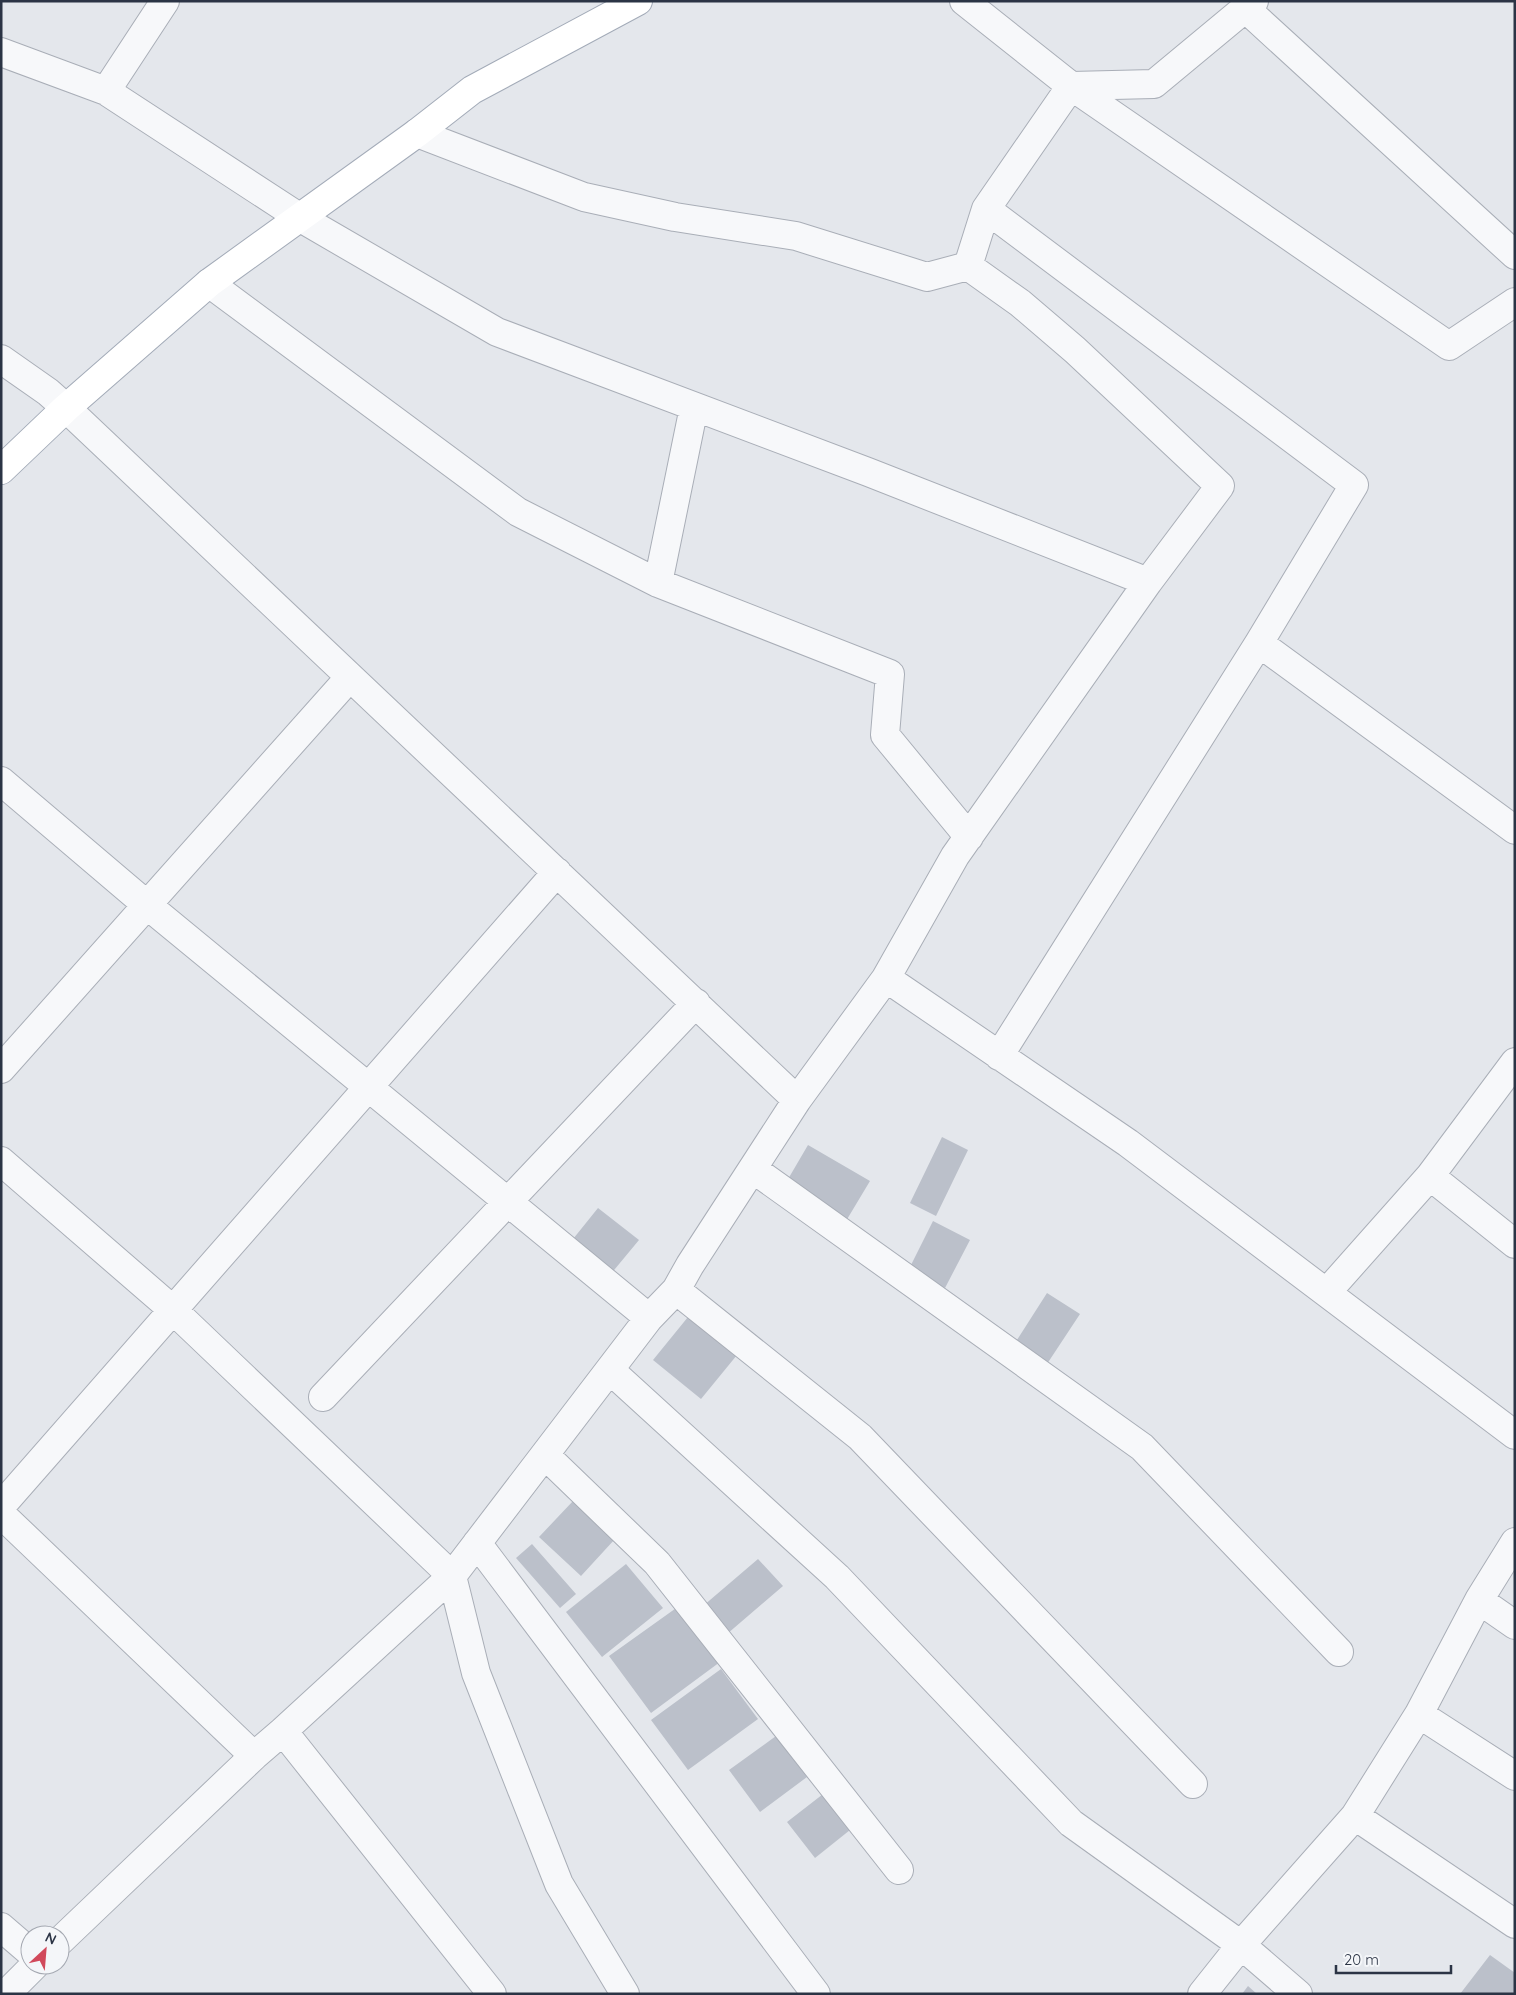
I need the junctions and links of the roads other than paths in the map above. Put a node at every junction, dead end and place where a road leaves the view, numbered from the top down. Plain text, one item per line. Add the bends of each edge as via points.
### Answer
1 (165, 1) edge
2 (638, 1) edge
3 (964, 1) edge
4 (1249, 5) edge
5 (1, 52) edge
6 (1071, 86) junction
7 (106, 91) junction
8 (417, 132) junction
9 (986, 209) junction
10 (299, 217) junction
11 (1515, 255) edge
12 (968, 266) junction
13 (209, 283) junction
14 (1515, 302) edge
15 (1, 360) edge
16 (694, 407) junction
17 (66, 408) junction
18 (1, 470) edge
19 (1148, 582) junction
20 (658, 583) junction
21 (1259, 643) junction
22 (350, 677) junction
23 (1, 781) edge
24 (1515, 830) edge
25 (969, 837) junction
26 (557, 872) junction
27 (147, 905) junction
28 (886, 978) junction
29 (696, 1003) junction
30 (999, 1056) junction
31 (1515, 1062) edge
32 (1, 1069) edge
33 (368, 1087) junction
34 (798, 1100) junction
35 (1, 1161) edge
36 (753, 1169) junction
37 (1430, 1176) junction
38 (508, 1202) junction
39 (1515, 1244) edge
40 (676, 1290) junction
41 (1327, 1292) junction
42 (173, 1310) junction
43 (649, 1318) junction
44 (610, 1370) junction
45 (323, 1397) dead end
46 (1515, 1435) edge
47 (545, 1455) junction
48 (1, 1506) edge
49 (1, 1514) edge
50 (1515, 1542) edge
51 (477, 1543) junction
52 (452, 1576) junction
53 (1479, 1600) junction
54 (1515, 1625) edge
55 (1339, 1652) dead end
56 (1419, 1714) junction
57 (283, 1731) junction
58 (254, 1756) junction
59 (1515, 1776) edge
60 (1193, 1784) dead end
61 (1354, 1816) junction
62 (899, 1870) dead end
63 (1515, 1924) edge
64 (1, 1927) edge
65 (70, 1932) edge
66 (20, 1943) edge
67 (1241, 1945) junction
68 (26, 1975) edge
69 (6, 1994) edge
70 (492, 1994) edge
71 (626, 1994) edge
72 (816, 1994) edge
73 (1202, 1994) edge
74 (1298, 1994) edge

1 - 7 street
2 - 8 main road via 472,90
3 - 6 street
4 - 6 street via 1154,84
4 - 11 street
5 - 7 street
6 - 9 street
6 - 14 street via 1448,346
7 - 10 street
8 - 10 main road
8 - 12 street via 584,197 675,217 796,236 927,276
9 - 12 street
9 - 21 street via 1354,485
10 - 13 main road
10 - 16 street via 497,332
12 - 19 street via 1020,303 1075,350 1220,486
13 - 17 main road
13 - 20 street via 518,512
15 - 17 street
16 - 19 street
16 - 20 street
17 - 18 main road
17 - 22 street
19 - 25 street
20 - 25 street via 890,674 884,735
21 - 24 street
21 - 30 street
22 - 26 street
22 - 27 street
23 - 27 street
25 - 28 street
26 - 29 street
26 - 33 street
27 - 32 street
27 - 33 street
28 - 30 street
28 - 34 street
29 - 34 street
29 - 38 street
30 - 41 street via 1128,1143
31 - 37 street
33 - 38 street
33 - 42 street
34 - 36 street
35 - 42 street
36 - 40 street
36 - 55 street via 1142,1448
37 - 39 street
37 - 41 street
38 - 43 street
38 - 45 street
40 - 43 street
40 - 60 street via 860,1437
41 - 46 street
42 - 48 street
42 - 52 street
43 - 44 street
44 - 47 street
44 - 67 street via 837,1577 1071,1823
47 - 51 street
47 - 62 street via 657,1563
49 - 58 street
50 - 53 street
51 - 52 street
51 - 72 street
52 - 57 street
52 - 71 street via 476,1673 559,1884
53 - 54 street
53 - 56 street
56 - 59 street
56 - 61 street
57 - 58 street
57 - 70 street
58 - 65 street
61 - 63 street
61 - 67 street
64 - 66 street
67 - 73 street
67 - 74 street
68 - 69 street

